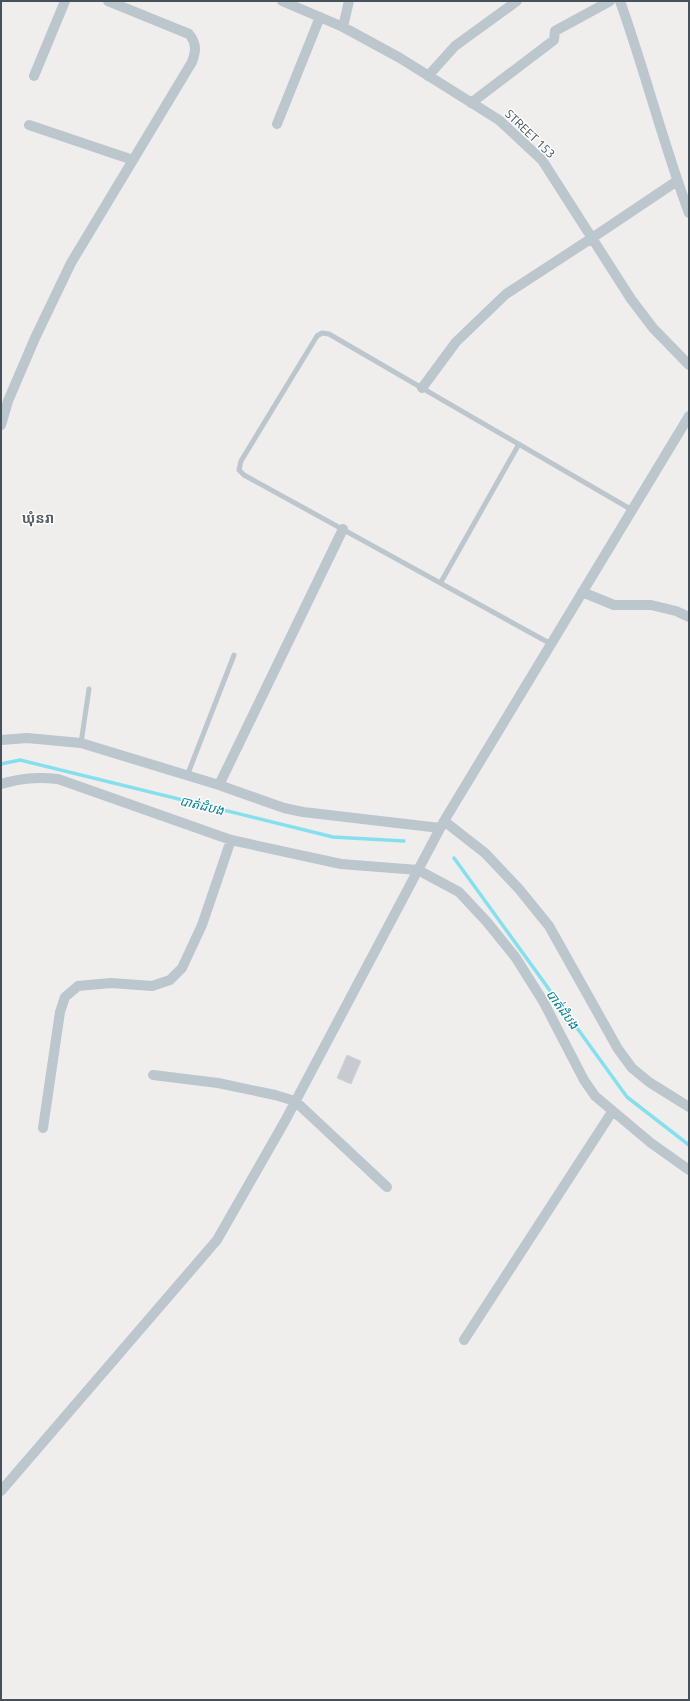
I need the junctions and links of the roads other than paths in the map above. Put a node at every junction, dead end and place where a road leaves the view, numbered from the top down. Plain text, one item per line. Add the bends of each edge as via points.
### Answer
1 (65, 1) edge
2 (108, 1) edge
3 (282, 1) edge
4 (349, 1) edge
5 (517, 1) edge
6 (610, 1) edge
7 (620, 1) edge
8 (125, 4) edge
9 (320, 17) junction
10 (343, 27) junction
11 (34, 76) dead end
12 (428, 76) junction
13 (471, 103) junction
14 (277, 124) dead end
15 (29, 125) dead end
16 (133, 160) junction
17 (677, 181) junction
18 (689, 213) edge
19 (592, 238) junction
20 (689, 365) edge
21 (422, 388) junction
22 (689, 416) edge
23 (1, 425) edge
24 (519, 444) junction
25 (632, 510) junction
26 (343, 529) junction
27 (441, 582) junction
28 (582, 592) junction
29 (689, 617) edge
30 (551, 644) junction
31 (234, 655) dead end
32 (89, 689) dead end
33 (1, 740) edge
34 (81, 743) junction
35 (187, 776) junction
36 (1, 784) edge
37 (219, 785) junction
38 (442, 825) junction
39 (231, 840) junction
40 (418, 870) junction
41 (153, 1075) dead end
42 (295, 1101) junction
43 (689, 1107) edge
44 (612, 1112) junction
45 (43, 1128) dead end
46 (689, 1170) edge
47 (387, 1187) dead end
48 (464, 1340) dead end
49 (1, 1491) edge

1 - 11 street
2 - 8 street
3 - 9 street, STREET 153
4 - 10 street
5 - 12 street via 455,46
6 - 13 street via 555,31 554,40
7 - 17 street
8 - 16 street via 189,34 194,40 196,51 192,62
9 - 10 street, STREET 153
9 - 14 street
10 - 12 street, STREET 153
12 - 13 street, STREET 153
13 - 19 street, STREET 153 via 499,120 542,160
15 - 16 street
16 - 23 street via 71,263 35,338 8,401
17 - 18 street
17 - 19 street
19 - 20 street, STREET 153 via 653,328
19 - 21 street via 506,294 456,342
21 - 24 lane
21 - 26 lane via 329,334 322,333 317,336 241,461 239,470 244,475
22 - 25 street
24 - 25 lane
24 - 27 lane
25 - 28 street
26 - 27 lane
26 - 37 street
27 - 30 lane
28 - 29 street via 614,605 651,605
28 - 30 street
30 - 38 street
31 - 35 lane
32 - 34 lane
33 - 34 street via 27,738
34 - 35 street
35 - 37 street
36 - 39 street via 24,778 58,779
37 - 38 street via 291,809
38 - 40 street
38 - 43 street via 486,853 549,926 618,1049 632,1068
39 - 40 street via 341,864
39 - 45 street via 202,925 182,968 170,980 152,986 111,983 78,986 65,997 60,1012
40 - 42 street
40 - 44 street via 459,892 516,958 543,1001 584,1080 595,1096
41 - 42 street via 218,1084
42 - 47 street
42 - 49 street via 216,1240
44 - 46 street
44 - 48 street

